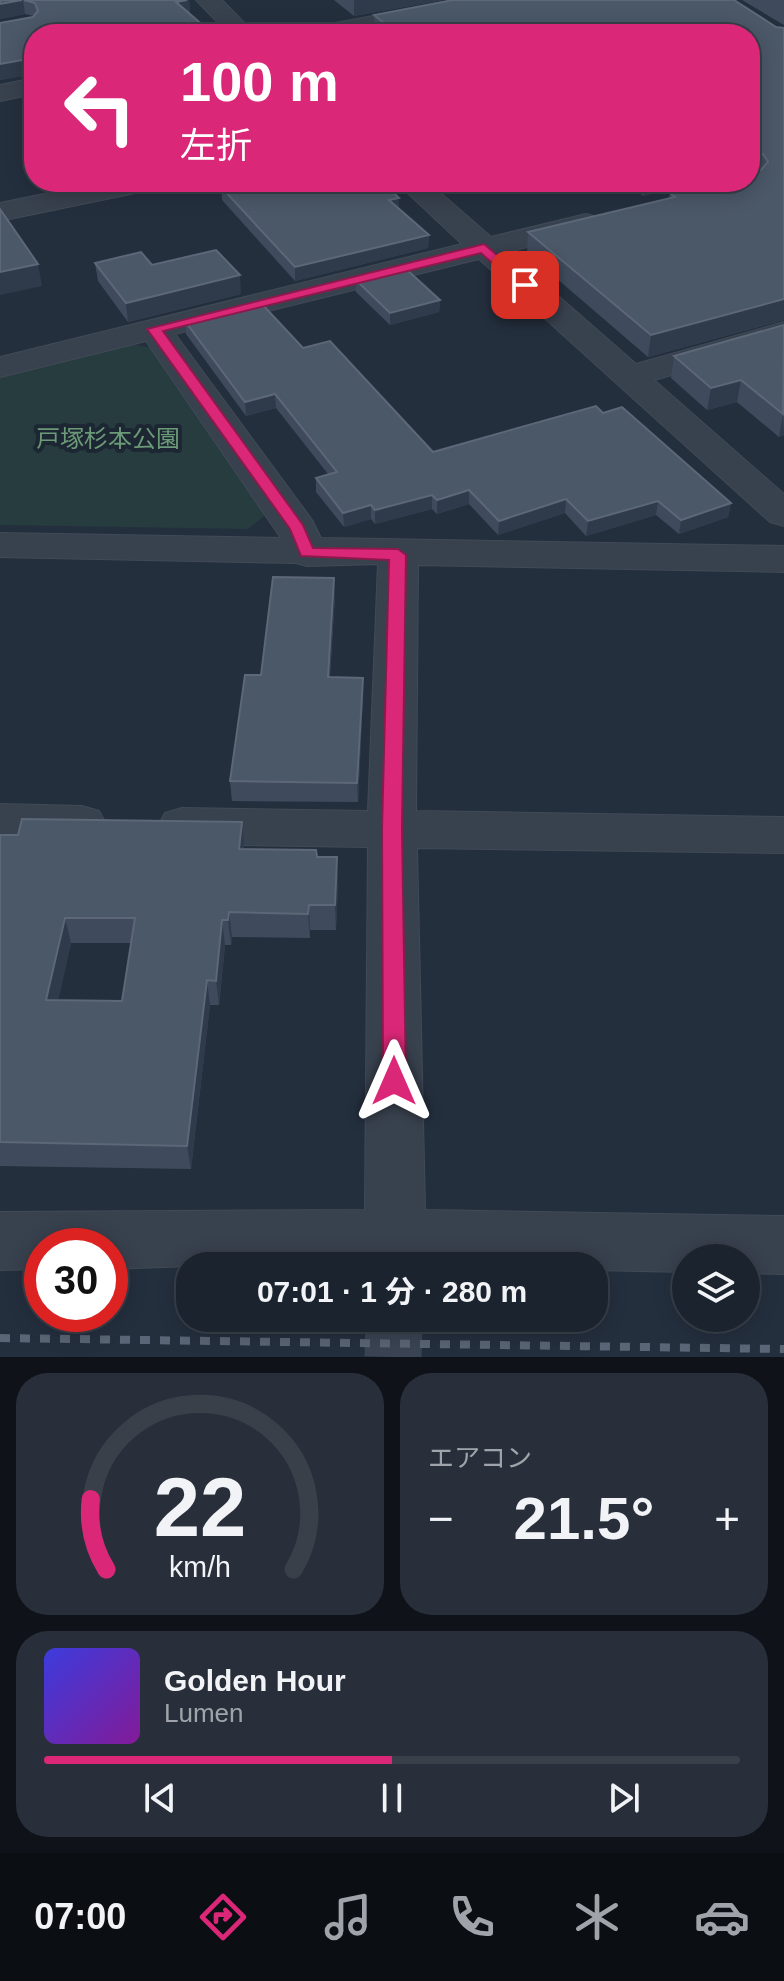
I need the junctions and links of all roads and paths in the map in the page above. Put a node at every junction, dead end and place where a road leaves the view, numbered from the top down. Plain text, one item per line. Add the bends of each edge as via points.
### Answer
1 (208, 0) edge
2 (497, 0) edge
3 (233, 24) edge
4 (368, 24) edge
5 (24, 88) edge
6 (0, 93) edge
7 (97, 192) edge
8 (422, 192) edge
9 (0, 212) edge
10 (616, 215) edge
11 (484, 248) junction
12 (154, 329) junction
13 (784, 332) edge
14 (0, 367) edge
15 (627, 377) junction
16 (784, 514) edge
17 (0, 545) edge
18 (307, 553) junction
19 (398, 555) junction
20 (784, 559) edge
21 (0, 822) edge
22 (392, 829) junction
23 (784, 835) edge
24 (0, 1241) edge
25 (784, 1245) edge
26 (396, 1252) edge

1 - 3 street
2 - 4 street
5 - 6 street
7 - 9 street
8 - 11 street
10 - 11 street
11 - 12 street
11 - 15 street
12 - 14 street
12 - 18 street via 298,529
13 - 15 street
15 - 16 street
17 - 18 street
18 - 19 street
19 - 20 street
19 - 22 street
21 - 22 street
22 - 23 street
22 - 26 street
24 - 26 street
25 - 26 street

